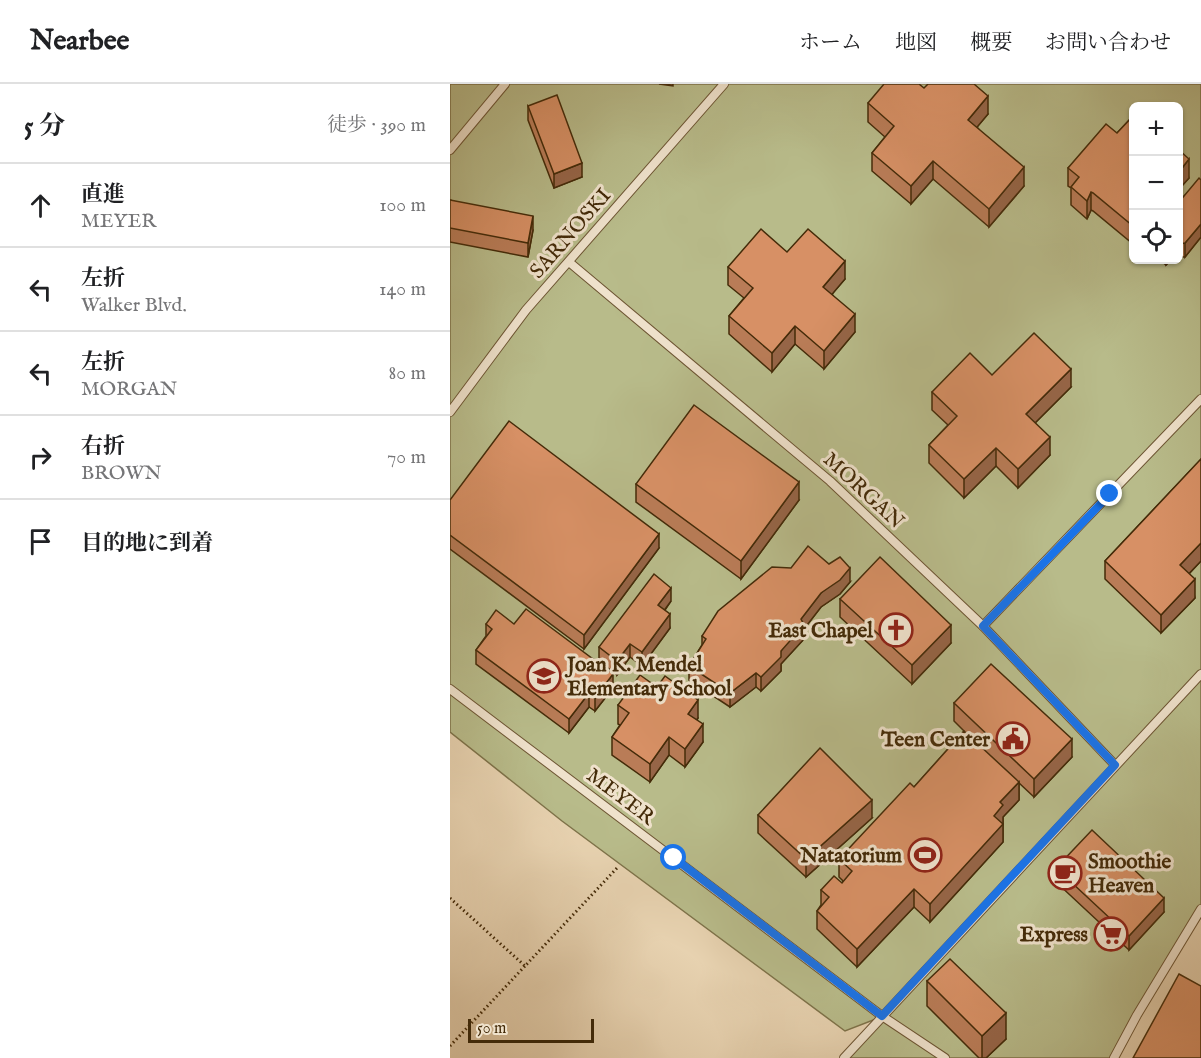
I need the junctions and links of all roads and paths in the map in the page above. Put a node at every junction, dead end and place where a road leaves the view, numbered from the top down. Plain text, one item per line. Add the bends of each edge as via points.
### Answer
1 (505, 84) edge
2 (724, 84) edge
3 (450, 150) edge
4 (569, 262) junction
5 (1201, 399) edge
6 (450, 412) edge
7 (983, 626) junction
8 (1201, 675) edge
9 (450, 689) edge
10 (1115, 765) junction
11 (617, 868) dead end
12 (450, 898) edge
13 (1201, 909) edge
14 (525, 966) junction
15 (882, 1016) junction
16 (450, 1046) edge
17 (844, 1058) edge
18 (945, 1058) edge
19 (1114, 1058) edge

1 - 3 lane
2 - 4 lane, SARNOSKI
4 - 6 lane, SARNOSKI via 526,310
4 - 7 lane, MORGAN via 830,481
5 - 7 lane
7 - 10 lane, MORGAN
8 - 10 lane
9 - 15 lane, MEYER
10 - 15 lane
11 - 14 path
12 - 14 path
13 - 19 lane
14 - 16 path
15 - 17 lane
15 - 18 lane, MEYER

